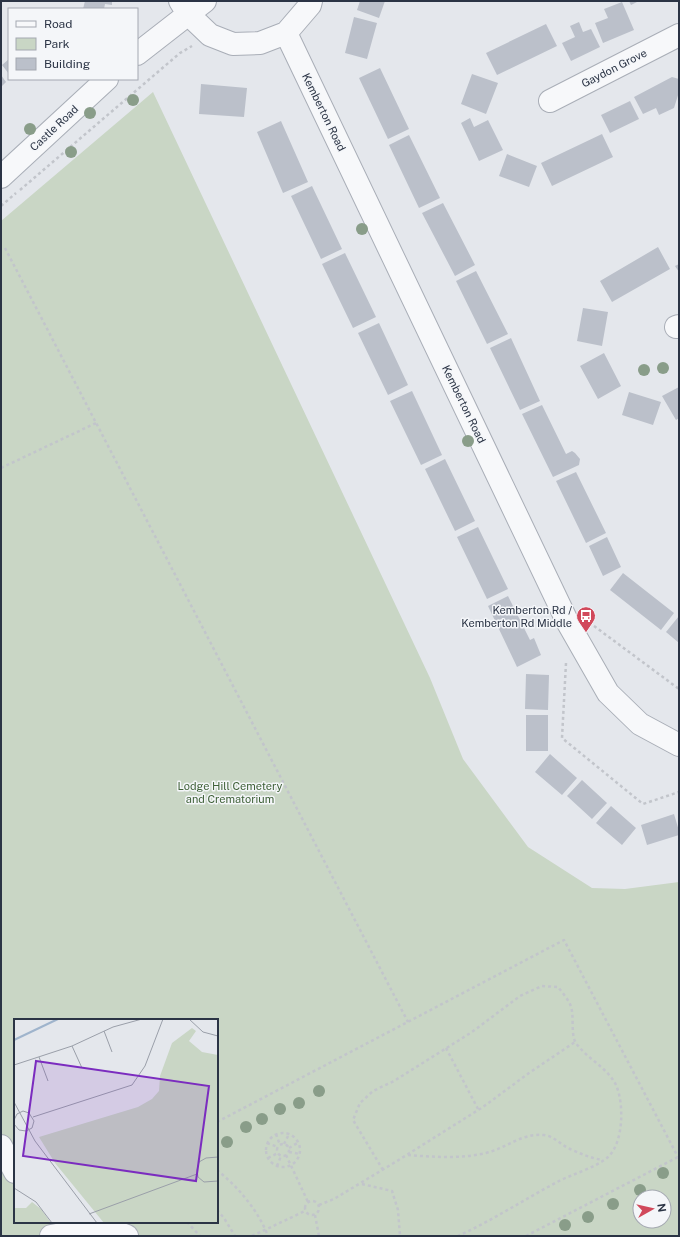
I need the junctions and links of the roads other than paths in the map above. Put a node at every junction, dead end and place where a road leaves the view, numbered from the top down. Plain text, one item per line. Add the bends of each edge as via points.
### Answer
1 (206, 1) edge
2 (311, 1) edge
3 (184, 7) edge
4 (286, 32) junction
5 (679, 35) edge
6 (138, 53) edge
7 (106, 80) edge
8 (550, 101) dead end
9 (1, 178) edge
10 (679, 745) edge
11 (1, 1146) edge
12 (14, 1170) edge
13 (43, 1223) edge
14 (50, 1236) edge
15 (127, 1236) edge

1 - 3 street
2 - 4 street via 310,6
3 - 4 street via 210,35 234,44 260,44
3 - 6 street
4 - 10 street, Kemberton Road via 568,623 608,693 640,724
5 - 8 street, Gaydon Grove
7 - 9 street, Castle Road
11 - 12 street
13 - 14 street
14 - 15 street via 109,1229

